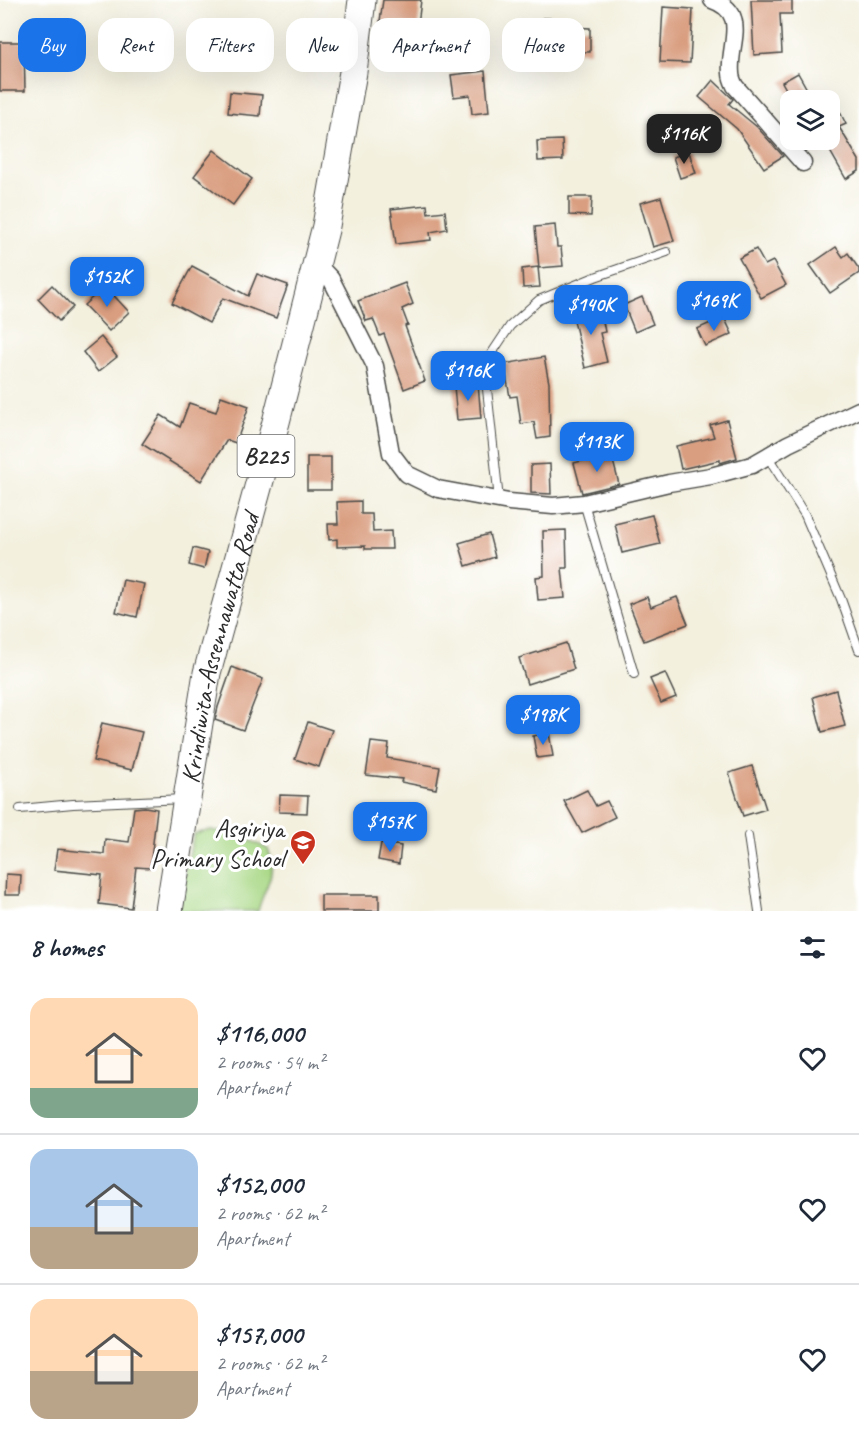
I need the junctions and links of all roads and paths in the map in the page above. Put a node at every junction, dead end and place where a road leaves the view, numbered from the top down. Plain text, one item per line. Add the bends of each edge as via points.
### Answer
1 (363, 0) edge
2 (711, 0) edge
3 (803, 163) dead end
4 (667, 252) dead end
5 (316, 263) junction
6 (859, 410) edge
7 (768, 457) junction
8 (499, 500) junction
9 (585, 503) junction
10 (859, 650) edge
11 (634, 674) dead end
12 (187, 799) junction
13 (20, 809) dead end
14 (748, 836) dead end
15 (170, 911) edge
16 (759, 911) edge

1 - 5 main road, Krindiwita-Assennawatta Road / B225 via 326,226
2 - 3 street via 723,4 735,21 731,72 735,86
4 - 8 lane via 539,300 510,327 490,356 486,380
5 - 8 street via 331,279 375,366 391,453 407,474 438,489
5 - 12 main road, Krindiwita-Assennawatta Road / B225 via 207,673
6 - 7 street
7 - 9 street via 711,476
7 - 10 lane via 805,515
8 - 9 street via 553,506
9 - 11 lane
12 - 13 lane
12 - 15 main road, Krindiwita-Assennawatta Road / B225
14 - 16 lane

